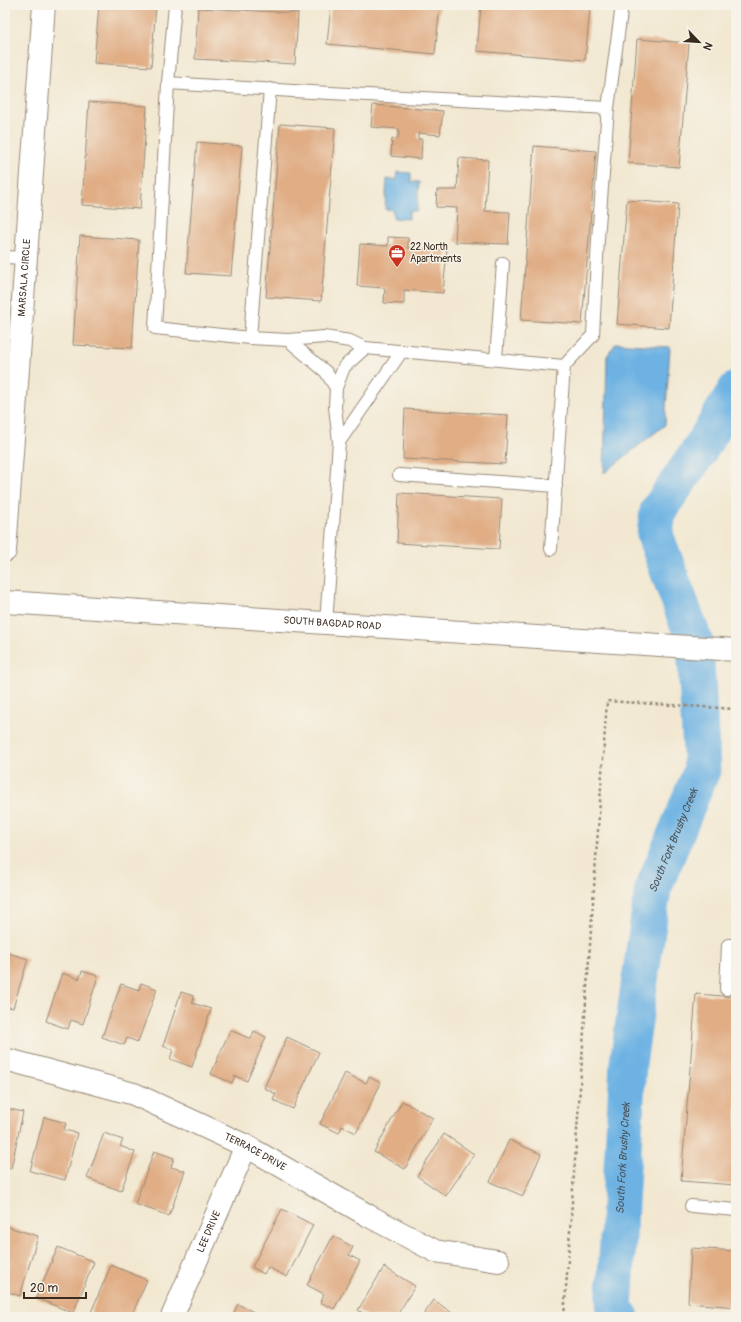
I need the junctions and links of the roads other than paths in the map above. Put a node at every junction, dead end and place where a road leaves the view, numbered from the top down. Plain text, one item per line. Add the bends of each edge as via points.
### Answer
1 (44, 5) edge
2 (175, 5) edge
3 (622, 5) edge
4 (168, 82) junction
5 (270, 89) junction
6 (608, 108) junction
7 (15, 258) edge
8 (503, 263) dead end
9 (250, 338) junction
10 (288, 340) junction
11 (365, 348) junction
12 (402, 351) junction
13 (496, 359) junction
14 (564, 366) junction
15 (336, 388) junction
16 (339, 442) junction
17 (399, 475) dead end
18 (556, 486) junction
19 (551, 549) dead end
20 (5, 551) edge
21 (5, 602) edge
22 (326, 623) junction
23 (736, 650) edge
24 (736, 946) edge
25 (726, 989) dead end
26 (5, 1059) edge
27 (246, 1146) junction
28 (691, 1206) dead end
29 (736, 1210) edge
30 (498, 1261) dead end
31 (172, 1317) edge

1 - 7 street, MARSALA CIRCLE
2 - 4 lane
3 - 6 lane
4 - 5 lane
4 - 9 lane via 155,328
5 - 6 lane
5 - 9 lane
6 - 14 lane via 593,335
7 - 20 street, MARSALA CIRCLE
8 - 13 lane
9 - 10 lane
10 - 11 lane via 324,337 350,341
10 - 15 lane via 326,372
11 - 12 lane
11 - 15 lane via 344,368
12 - 13 lane
12 - 16 lane
13 - 14 lane
14 - 18 lane
15 - 16 lane via 335,407
16 - 22 lane
17 - 18 lane
18 - 19 lane
21 - 22 street, SOUTH BAGDAD ROAD
22 - 23 street, SOUTH BAGDAD ROAD
24 - 25 lane via 728,945
26 - 27 street, TERRACE DRIVE via 134,1094
27 - 30 street, TERRACE DRIVE via 435,1251
27 - 31 street, LEE DRIVE
28 - 29 lane

